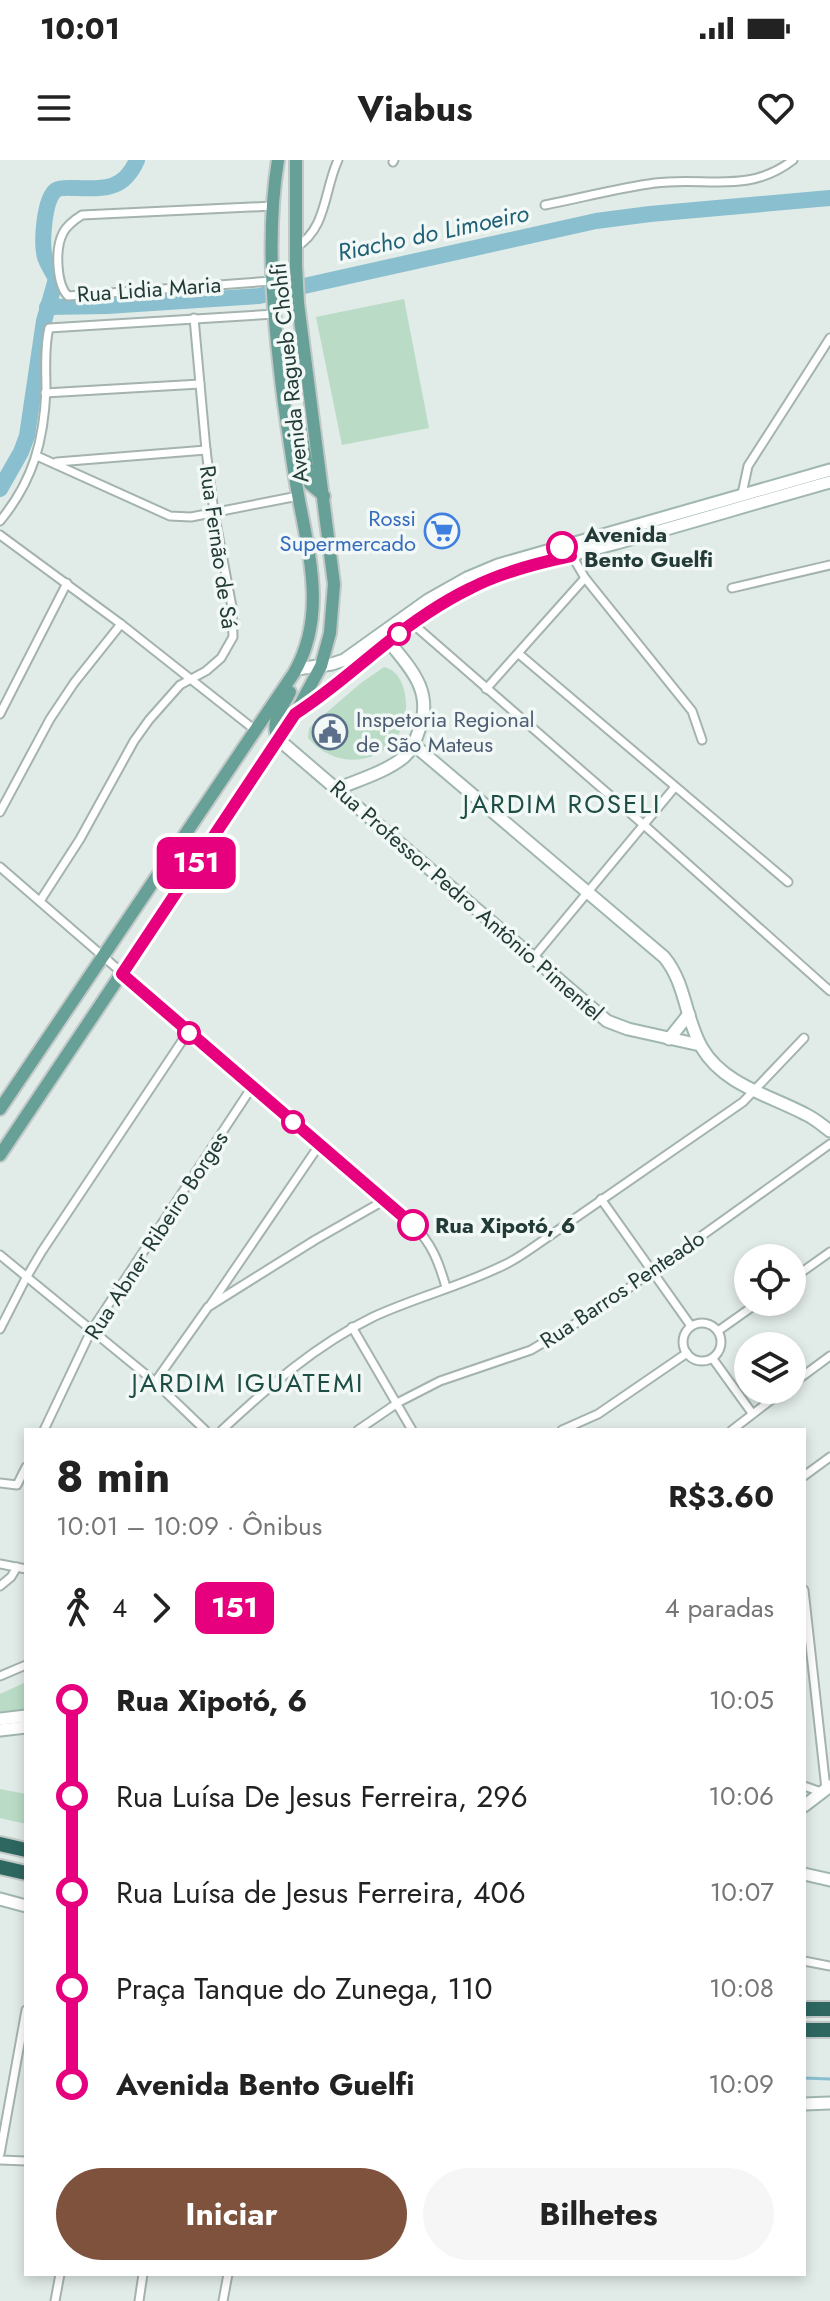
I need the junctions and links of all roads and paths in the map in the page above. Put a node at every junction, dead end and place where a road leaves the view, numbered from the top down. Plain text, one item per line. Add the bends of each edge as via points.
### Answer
1 (278, 160) edge
2 (296, 160) edge
3 (338, 160) edge
4 (793, 160) edge
5 (545, 205) dead end
6 (273, 206) junction
7 (296, 247) junction
8 (273, 283) junction
9 (274, 310) junction
10 (194, 318) junction
11 (830, 338) edge
12 (200, 384) junction
13 (45, 393) junction
14 (286, 414) junction
15 (206, 450) junction
16 (37, 456) junction
17 (53, 463) junction
18 (830, 470) edge
19 (830, 482) edge
20 (742, 494) junction
21 (298, 496) junction
22 (324, 496) junction
23 (214, 512) junction
24 (0, 521) edge
25 (1, 539) edge
26 (569, 550) junction
27 (830, 565) edge
28 (585, 578) junction
29 (67, 583) junction
30 (732, 588) dead end
31 (121, 624) junction
32 (413, 624) junction
33 (388, 643) junction
34 (519, 654) junction
35 (321, 666) junction
36 (296, 671) junction
37 (190, 678) junction
38 (486, 689) junction
39 (0, 714) edge
40 (295, 714) junction
41 (255, 730) junction
42 (278, 739) junction
43 (702, 740) dead end
44 (414, 745) junction
45 (675, 787) junction
46 (337, 789) junction
47 (0, 812) edge
48 (644, 825) junction
49 (0, 867) edge
50 (788, 882) dead end
51 (588, 891) junction
52 (40, 901) junction
53 (102, 957) junction
54 (533, 958) junction
55 (122, 974) junction
56 (830, 991) edge
57 (689, 1014) junction
58 (188, 1032) junction
59 (804, 1038) dead end
60 (669, 1039) junction
61 (700, 1045) junction
62 (252, 1087) junction
63 (755, 1091) junction
64 (0, 1109) edge
65 (830, 1131) edge
66 (320, 1144) junction
67 (830, 1144) edge
68 (0, 1155) edge
69 (601, 1199) junction
70 (385, 1200) junction
71 (830, 1252) edge
72 (0, 1255) edge
73 (806, 1269) edge
74 (651, 1272) junction
75 (26, 1278) junction
76 (446, 1287) junction
77 (208, 1307) junction
78 (739, 1316) edge
79 (691, 1326) junction
80 (352, 1327) junction
81 (0, 1329) edge
82 (91, 1331) junction
83 (718, 1331) junction
84 (687, 1353) junction
85 (830, 1356) edge
86 (713, 1359) junction
87 (806, 1374) edge
88 (155, 1382) junction
89 (397, 1404) junction
90 (765, 1404) edge
91 (752, 1413) junction
92 (45, 1428) edge
93 (203, 1428) edge
94 (224, 1428) edge
95 (361, 1428) edge
96 (411, 1428) edge
97 (566, 1428) edge
98 (734, 1428) edge
99 (830, 1457) edge
100 (24, 1471) edge
101 (806, 1475) edge
102 (0, 1483) edge
103 (0, 1564) edge
104 (22, 1568) edge
105 (0, 1586) edge
106 (806, 1608) edge
107 (24, 1666) edge
108 (0, 1676) edge
109 (24, 1716) edge
110 (0, 1719) edge
111 (24, 1727) edge
112 (0, 1730) edge
113 (806, 1786) edge
114 (826, 1789) edge
115 (806, 1804) edge
116 (0, 1844) edge
117 (24, 1850) edge
118 (0, 1867) edge
119 (24, 1873) edge
120 (806, 1874) edge
121 (830, 1880) edge
122 (0, 1899) edge
123 (24, 1905) edge
124 (806, 1961) edge
125 (830, 1966) edge
126 (806, 2009) edge
127 (830, 2009) edge
128 (24, 2021) edge
129 (806, 2030) edge
130 (830, 2030) edge
131 (830, 2103) edge
132 (806, 2104) edge
133 (0, 2157) edge
134 (24, 2161) edge
135 (60, 2276) edge
136 (143, 2276) edge
137 (228, 2276) edge
138 (55, 2301) edge
139 (139, 2301) edge
140 (223, 2301) edge

1 - 6 main road, Avenida Ragueb Chohfi
2 - 7 main road, Avenida Ragueb Chohfi
3 - 7 street via 316,229
4 - 5 street via 753,181 658,183
6 - 8 main road, Avenida Ragueb Chohfi
6 - 8 street, Rua Lidia Maria via 82,215 67,226 59,253 60,281 68,296
7 - 22 main road, Avenida Ragueb Chohfi via 298,303
8 - 9 main road, Avenida Ragueb Chohfi
9 - 10 street
9 - 14 main road, Avenida Ragueb Chohfi
10 - 12 street, Rua Fernão de Sá
10 - 13 street via 49,328
11 - 20 street via 748,466
12 - 13 street
12 - 15 street, Rua Fernão de Sá
13 - 16 street
14 - 21 main road, Avenida Ragueb Chohfi
14 - 22 main road via 299,421 310,484
15 - 17 street
15 - 23 street, Rua Fernão de Sá
16 - 17 street
16 - 24 street via 20,494
17 - 23 street via 170,516
18 - 20 street
19 - 26 street
20 - 26 street
21 - 23 street
21 - 36 main road, Avenida Ragueb Chohfi via 313,600 309,637
22 - 35 main road, Avenida Ragueb Chohfi via 334,584
23 - 37 street, Rua Fernão de Sá via 234,628 221,658
25 - 29 street
26 - 28 street
26 - 32 street via 471,587
26 - 33 street via 498,565 467,578 428,600
27 - 30 street
28 - 34 street
28 - 43 street via 692,711
29 - 31 street
29 - 39 street
31 - 37 street
31 - 47 street via 50,719
32 - 33 street
32 - 38 street
33 - 35 street
33 - 40 street
33 - 44 street via 418,680 423,698
34 - 38 street
34 - 45 street
35 - 36 street
35 - 40 main road, Avenida Ragueb Chohfi
36 - 41 main road, Avenida Ragueb Chohfi
36 - 42 main road via 275,719
37 - 41 street
37 - 52 street, Rua Fernão de Sá via 134,741
38 - 48 street
40 - 42 main road, Avenida Ragueb Chohfi
41 - 53 main road, Avenida Ragueb Chohfi
42 - 46 street, Rua Professor Pedro Antônio Pimentel
42 - 55 main road, Avenida Ragueb Chohfi
44 - 46 street via 394,763
44 - 51 street
45 - 48 street
45 - 50 street
46 - 54 street, Rua Professor Pedro Antônio Pimentel
48 - 51 street
48 - 56 street
49 - 52 street
51 - 54 street
51 - 57 street via 664,957 679,980
52 - 53 street
53 - 55 street
53 - 64 main road, Avenida Ragueb Chohfi
54 - 60 street, Rua Professor Pedro Antônio Pimentel via 607,1021
55 - 58 street
55 - 68 main road, Avenida Ragueb Chohfi
57 - 60 street
57 - 61 street
58 - 62 street
58 - 75 street
59 - 63 street
60 - 61 street, Rua Professor Pedro Antônio Pimentel
61 - 63 street via 720,1070
62 - 66 street
62 - 82 street, Rua Abner Ribeiro Borges
63 - 65 street via 807,1114
63 - 69 street
66 - 70 street
66 - 77 street
67 - 74 street, Rua Barros Penteado
69 - 74 street
69 - 76 street via 507,1264
70 - 76 street via 428,1242
70 - 77 street
71 - 73 street
72 - 75 street
74 - 79 street
74 - 89 street, Rua Barros Penteado via 531,1350 440,1381
75 - 81 street
75 - 82 street
76 - 80 street
77 - 88 street
78 - 83 street
79 - 83 street via 706,1323
79 - 84 street via 683,1339
80 - 89 street
80 - 94 street via 287,1372
82 - 88 street
82 - 92 street, Rua Abner Ribeiro Borges
83 - 86 street via 721,1348
84 - 86 street via 699,1361
84 - 97 street via 598,1414
85 - 87 street
86 - 91 street
88 - 93 street
89 - 95 street, Rua Barros Penteado
89 - 96 street
90 - 91 street
91 - 98 street
99 - 101 street
100 - 102 street via 17,1485
103 - 104 street
104 - 105 street
106 - 114 street
107 - 108 street
109 - 110 street
111 - 112 street
113 - 114 street
114 - 115 street
116 - 117 highway
118 - 119 highway
120 - 121 street
122 - 123 street
124 - 125 street
126 - 127 highway
128 - 133 street
129 - 130 highway
131 - 132 street
133 - 134 street
135 - 138 street
136 - 139 street
137 - 140 street

